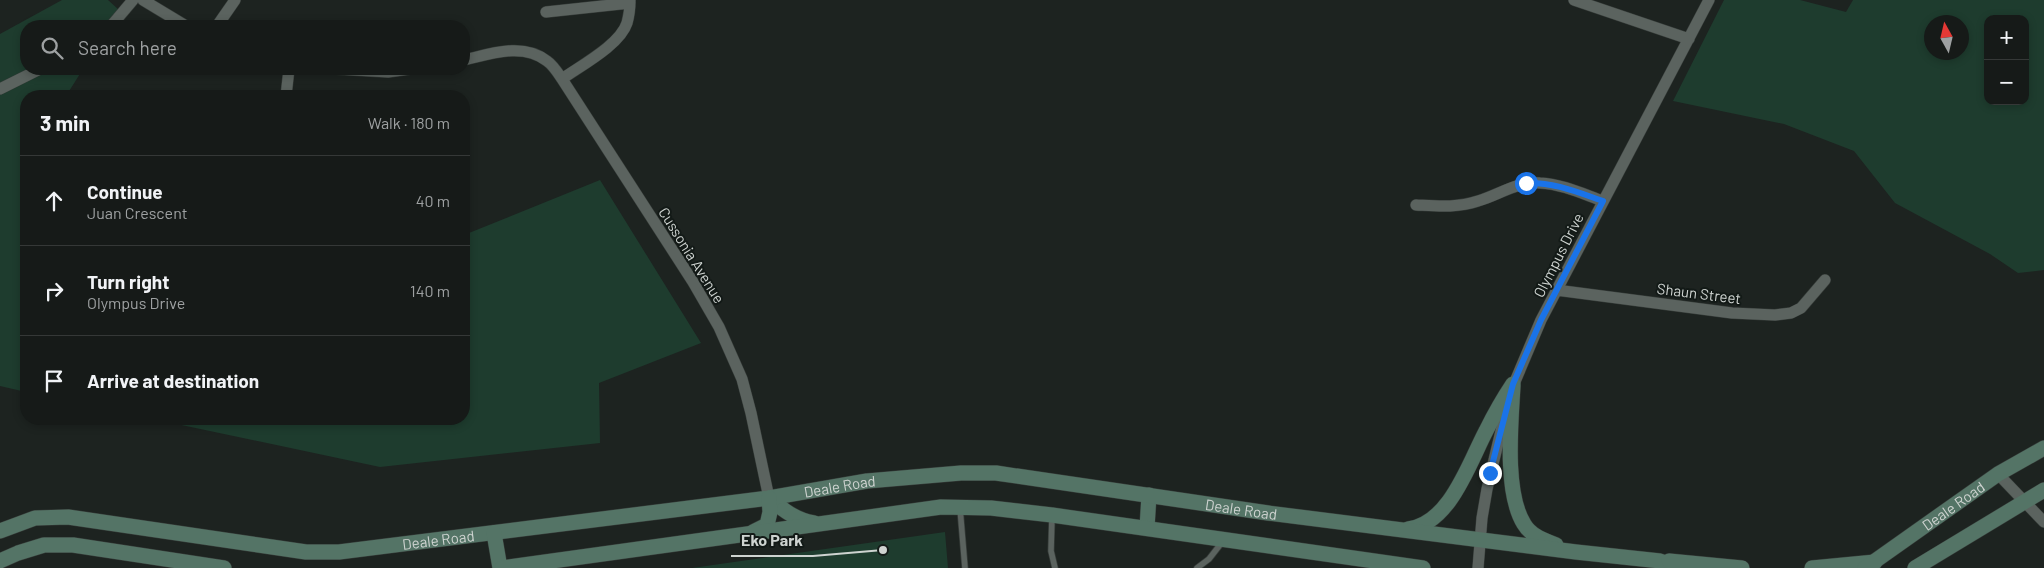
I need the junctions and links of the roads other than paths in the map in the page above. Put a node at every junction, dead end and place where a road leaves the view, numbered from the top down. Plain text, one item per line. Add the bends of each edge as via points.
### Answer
1 (133, 0) edge
2 (143, 0) edge
3 (235, 0) edge
4 (1574, 0) edge
5 (1709, 0) edge
6 (630, 1) edge
7 (546, 12) dead end
8 (116, 20) edge
9 (176, 20) edge
10 (221, 20) edge
11 (1689, 39) junction
12 (470, 59) edge
13 (28, 75) edge
14 (288, 75) edge
15 (562, 79) junction
16 (0, 89) edge
17 (287, 90) edge
18 (1603, 201) junction
19 (1416, 205) dead end
20 (1825, 280) dead end
21 (1556, 290) junction
22 (1513, 384) junction
23 (2044, 448) edge
24 (1998, 474) junction
25 (2044, 490) edge
26 (1149, 495) junction
27 (769, 498) junction
28 (2026, 502) junction
29 (960, 506) junction
30 (1052, 515) junction
31 (2044, 522) edge
32 (820, 524) junction
33 (1352, 524) junction
34 (1147, 528) junction
35 (0, 531) edge
36 (494, 533) junction
37 (747, 535) junction
38 (1224, 539) junction
39 (1480, 540) junction
40 (1576, 552) junction
41 (0, 561) edge
42 (1660, 561) junction
43 (1870, 565) edge
44 (224, 568) edge
45 (501, 568) edge
46 (966, 568) edge
47 (1055, 568) edge
48 (1196, 568) edge
49 (1423, 568) edge
50 (1478, 568) edge
51 (1680, 568) edge
52 (1742, 568) edge
53 (1812, 568) edge
54 (1915, 568) edge

1 - 8 street
2 - 9 street
3 - 10 street
4 - 11 street
5 - 11 street, Olympus Drive
6 - 7 street
6 - 15 street via 627,24 620,35 610,46
11 - 18 street, Olympus Drive
12 - 15 street, Cussonia Avenue via 508,50 537,54 548,61
13 - 16 street
14 - 17 street
15 - 27 street, Cussonia Avenue via 693,282 719,328 742,379
18 - 19 street via 1539,182 1464,205
18 - 21 street, Olympus Drive
20 - 21 street, Shaun Street via 1801,308 1775,316
21 - 22 street, Olympus Drive
22 - 33 street via 1455,492 1432,518 1404,529
22 - 39 street, Olympus Drive via 1487,489
22 - 40 street via 1510,452 1516,504 1524,525 1539,538
23 - 24 street, Deale Road
24 - 28 street
24 - 43 street, Deale Road
25 - 28 street, Deale Road
26 - 27 street, Deale Road via 996,473 961,472 867,481
26 - 33 street, Deale Road
26 - 34 street
27 - 32 street via 802,521
27 - 36 street, Deale Road
27 - 37 street via 767,524
28 - 31 street
28 - 54 street, Deale Road
29 - 30 street
29 - 32 street
29 - 46 lane
30 - 34 street
30 - 47 lane via 1051,551
32 - 37 street
33 - 39 street, Deale Road
34 - 38 street
35 - 36 street, Deale Road via 35,518 68,517 314,552 339,552
36 - 45 street
37 - 45 street
38 - 48 lane via 1209,559
38 - 49 street
39 - 40 street, Deale Road
39 - 50 street, Olympus Drive
40 - 42 street, Deale Road
41 - 44 street via 44,545 73,544
42 - 51 street, Deale Road
42 - 52 street
43 - 53 street

